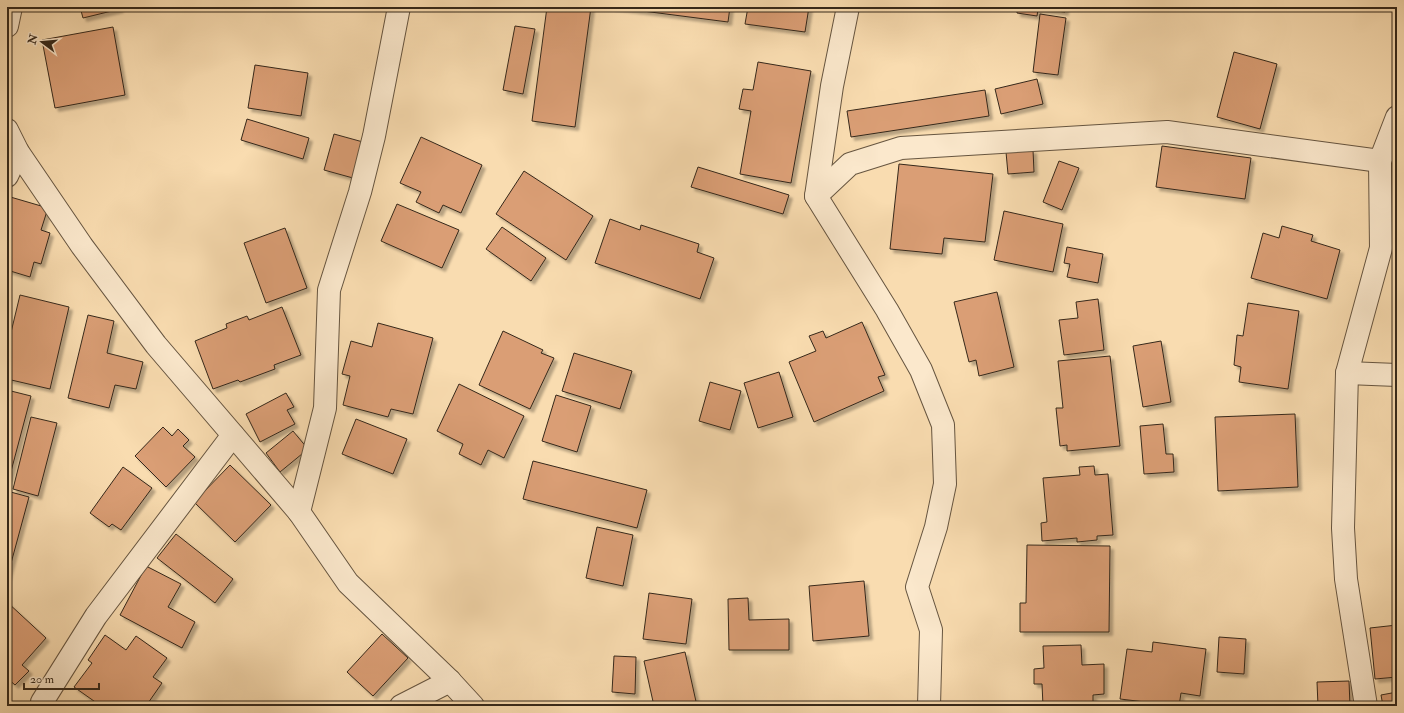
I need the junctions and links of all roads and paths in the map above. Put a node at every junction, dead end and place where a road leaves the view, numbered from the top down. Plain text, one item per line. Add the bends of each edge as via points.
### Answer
1 (11, 7) edge
2 (399, 7) edge
3 (848, 7) edge
4 (7, 26) edge
5 (1397, 117) edge
6 (7, 130) edge
7 (18, 152) junction
8 (1380, 161) junction
9 (7, 176) edge
10 (816, 196) junction
11 (1347, 373) junction
12 (1397, 375) edge
13 (233, 435) junction
14 (299, 512) junction
15 (450, 681) junction
16 (42, 702) dead end
17 (401, 706) edge
18 (473, 706) edge
19 (929, 706) edge
20 (1366, 706) edge

1 - 4 street
2 - 14 street via 374,136 360,192 329,290 325,408
3 - 10 street via 832,86
5 - 8 street
6 - 7 street
7 - 9 street
7 - 13 street via 82,246 156,345
8 - 10 street via 1167,132 901,148 850,164
8 - 11 street via 1381,248
10 - 19 street via 921,370 943,425 945,484 936,527 917,587 931,630
11 - 12 street
11 - 20 street via 1343,528 1346,579
13 - 14 street
13 - 16 street via 96,616
14 - 15 street via 348,583
15 - 17 street
15 - 18 street

